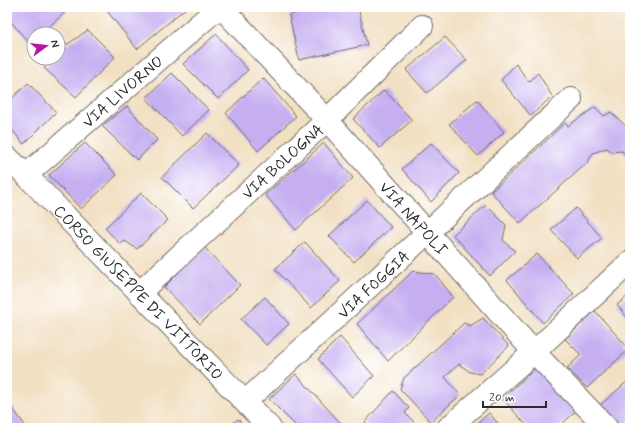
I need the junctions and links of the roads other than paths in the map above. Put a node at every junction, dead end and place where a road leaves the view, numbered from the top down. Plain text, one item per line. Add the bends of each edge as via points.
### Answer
1 (220, 7) edge
2 (422, 26) dead end
3 (571, 99) dead end
4 (327, 120) junction
5 (7, 158) edge
6 (26, 175) junction
7 (428, 233) junction
8 (630, 262) edge
9 (139, 292) junction
10 (534, 352) junction
11 (245, 402) junction
12 (270, 428) edge
13 (448, 428) edge
14 (607, 428) edge

1 - 4 street, VIA NAPOLI
1 - 6 street, VIA LIVORNO
2 - 4 street, VIA BOLOGNA
3 - 7 street, VIA FOGGIA
4 - 7 street, VIA NAPOLI
4 - 9 street, VIA BOLOGNA
5 - 6 street, CORSO GIUSEPPE DI VITTORIO
6 - 9 street, CORSO GIUSEPPE DI VITTORIO
7 - 10 street, VIA NAPOLI
7 - 11 street, VIA FOGGIA
8 - 10 street
9 - 11 street, CORSO GIUSEPPE DI VITTORIO
10 - 13 street
10 - 14 street, VIA NAPOLI
11 - 12 street, CORSO GIUSEPPE DI VITTORIO

